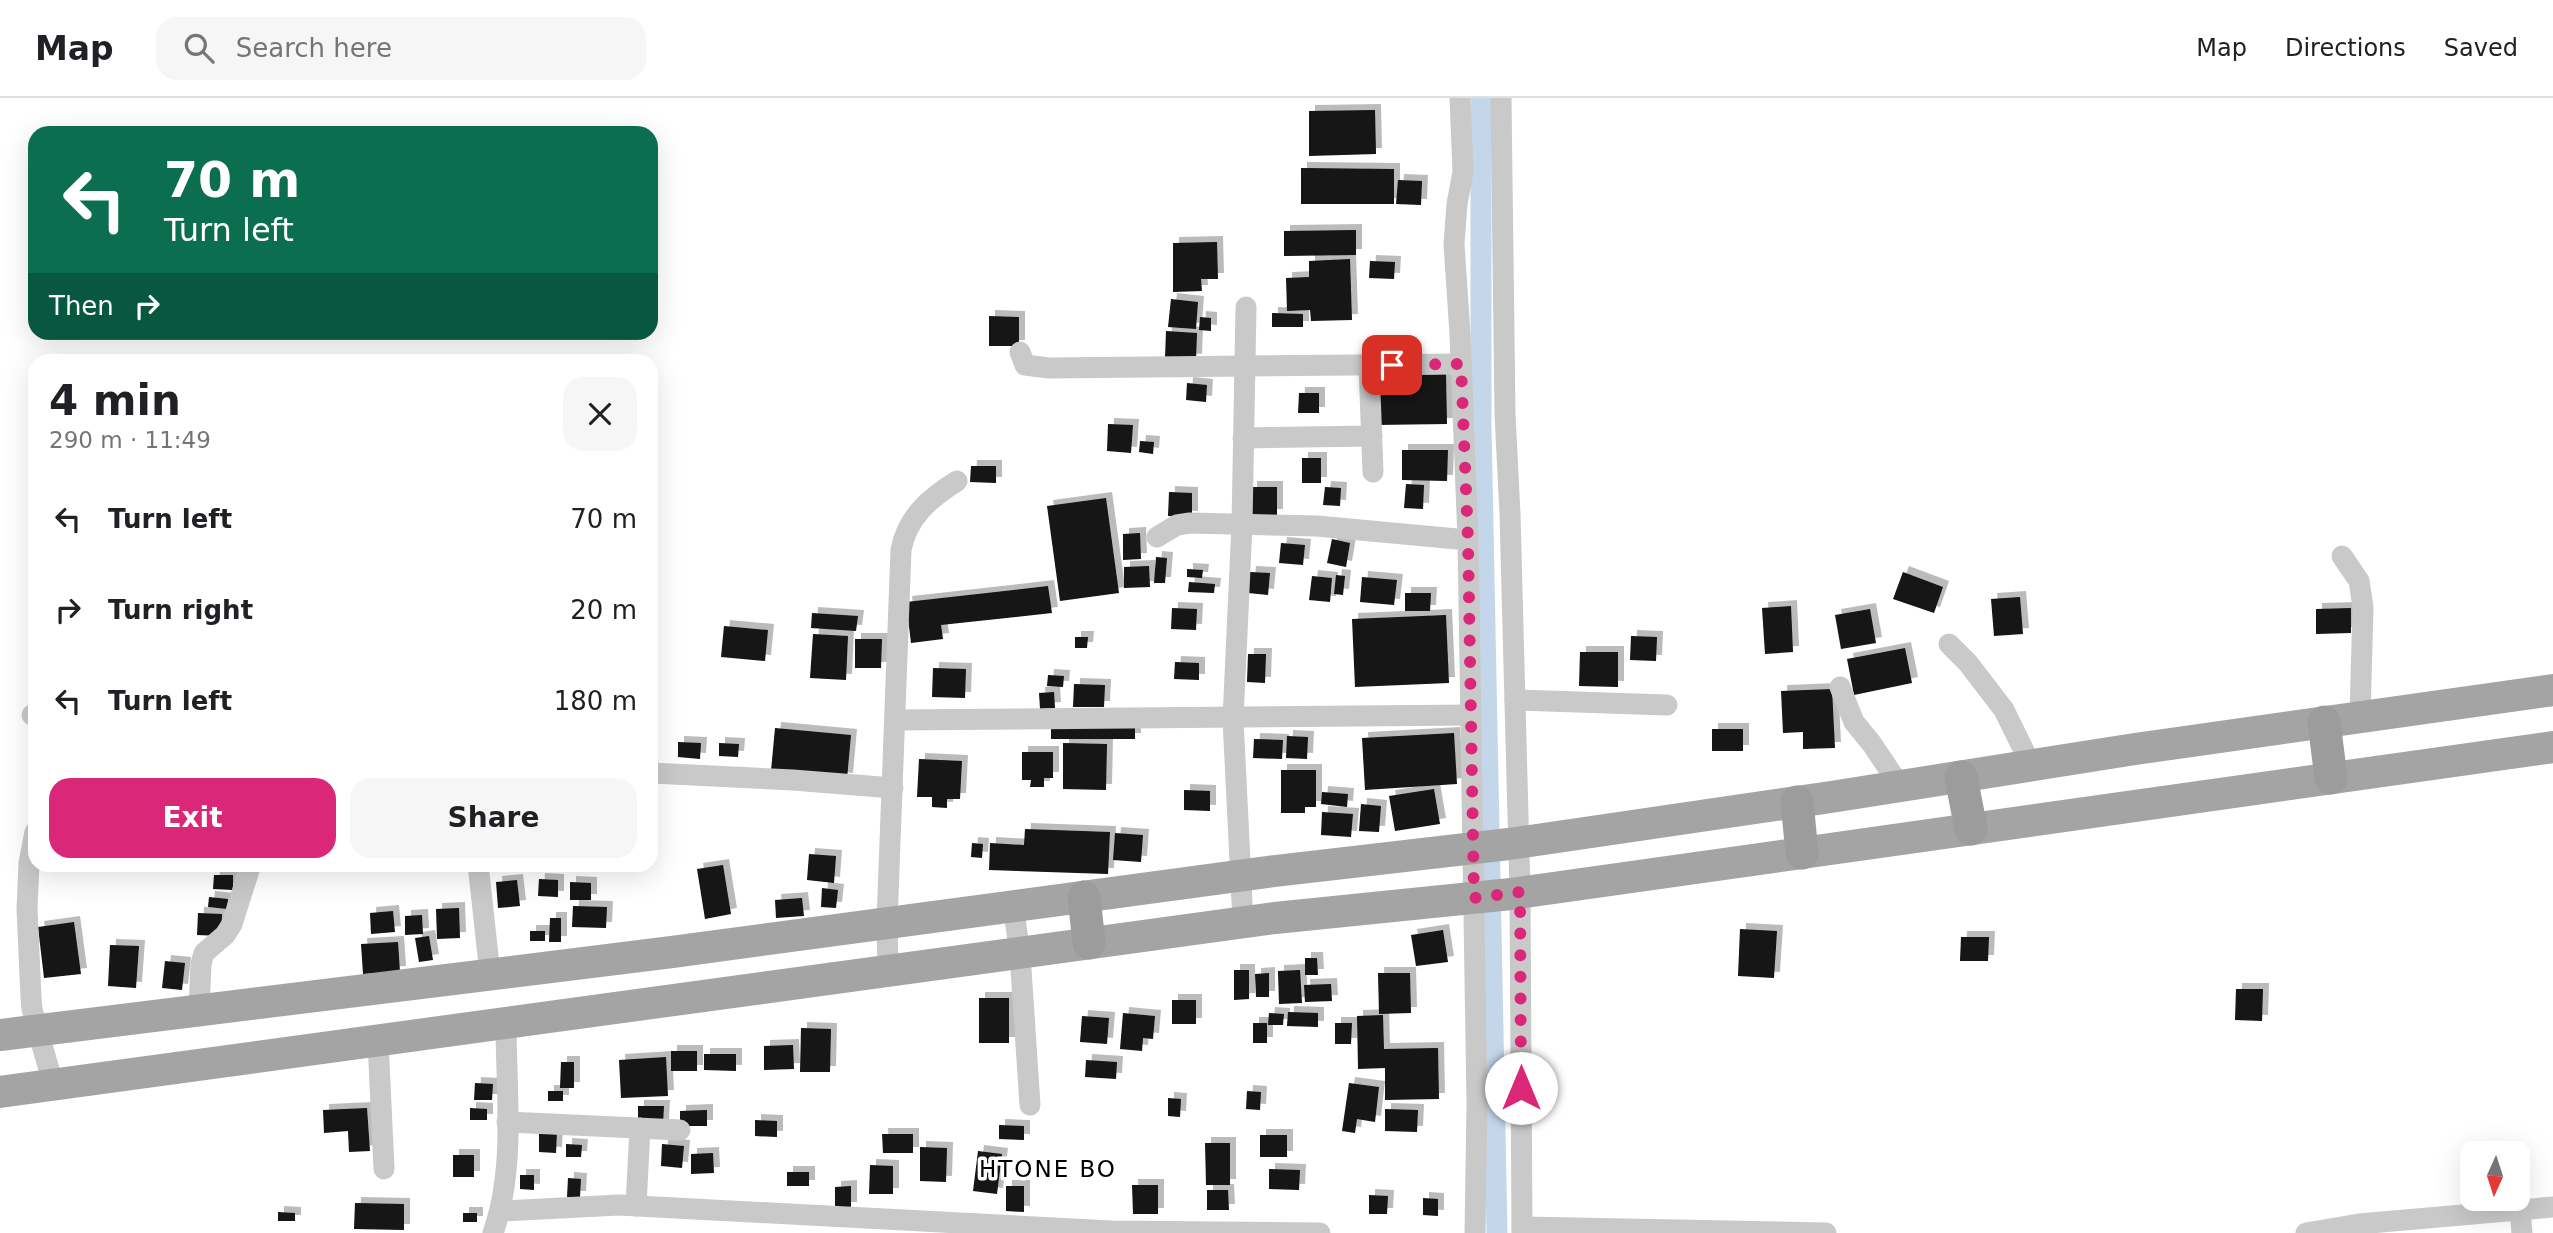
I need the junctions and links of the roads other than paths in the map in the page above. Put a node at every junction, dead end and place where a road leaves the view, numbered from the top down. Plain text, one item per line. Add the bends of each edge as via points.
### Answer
1 (1460, 98) edge
2 (1501, 98) edge
3 (1246, 307) dead end
4 (1020, 352) dead end
5 (1461, 364) junction
6 (1369, 365) junction
7 (1245, 366) junction
8 (1372, 436) junction
9 (1243, 438) junction
10 (1373, 472) dead end
11 (957, 481) dead end
12 (1242, 525) junction
13 (1157, 537) dead end
14 (1468, 540) junction
15 (2342, 555) dead end
16 (1950, 644) dead end
17 (1840, 687) dead end
18 (2553, 690) edge
19 (1515, 700) junction
20 (1667, 705) dead end
21 (1470, 715) junction
22 (2360, 717) junction
23 (1233, 719) junction
24 (895, 720) junction
25 (2324, 723) junction
26 (2553, 747) edge
27 (2031, 765) junction
28 (658, 774) edge
29 (1961, 777) junction
30 (2331, 778) junction
31 (1900, 786) junction
32 (893, 788) junction
33 (1797, 802) junction
34 (1971, 829) junction
35 (1496, 846) junction
36 (1802, 853) junction
37 (29, 872) edge
38 (248, 872) edge
39 (479, 872) edge
40 (1239, 876) junction
41 (1497, 895) junction
42 (1084, 897) junction
43 (1013, 905) junction
44 (887, 922) junction
45 (1243, 922) junction
46 (1089, 943) junction
47 (1020, 954) junction
48 (888, 971) junction
49 (490, 974) junction
50 (199, 1011) junction
51 (506, 1024) junction
52 (38, 1031) junction
53 (0, 1035) edge
54 (378, 1041) junction
55 (53, 1084) junction
56 (0, 1092) edge
57 (1030, 1105) dead end
58 (507, 1122) junction
59 (640, 1128) junction
60 (680, 1130) dead end
61 (384, 1169) dead end
62 (636, 1206) junction
63 (2553, 1207) edge
64 (2530, 1209) edge
65 (501, 1211) junction
66 (2508, 1211) edge
67 (2520, 1211) edge
68 (1522, 1230) edge
69 (1111, 1232) edge
70 (493, 1233) edge
71 (1320, 1233) edge
72 (1475, 1233) edge
73 (1826, 1233) edge
74 (2306, 1233) edge
75 (2522, 1233) edge

1 - 5 street via 1462,172 1454,244
2 - 19 street
3 - 7 street
4 - 7 street via 1025,365 1034,367
5 - 6 street
5 - 14 street
6 - 7 street
6 - 8 street
7 - 9 street
8 - 9 street
8 - 10 street
9 - 12 street
11 - 24 street via 931,498 904,536
12 - 13 street via 1190,523
12 - 14 street via 1317,526
12 - 23 street
14 - 21 street
15 - 22 street via 2360,581 2363,607
16 - 27 street via 2004,710
17 - 31 street via 1854,722
18 - 22 main road
19 - 20 street
19 - 35 street
21 - 23 street
21 - 35 street
22 - 25 main road
23 - 24 street
23 - 40 street
24 - 32 street
25 - 27 main road
25 - 30 highway
26 - 30 main road
27 - 29 main road
28 - 32 street
29 - 31 main road
29 - 34 highway
30 - 34 main road
31 - 33 main road
32 - 44 street
33 - 35 main road
33 - 36 highway
34 - 36 main road
35 - 40 main road
35 - 41 street
35 - 41 street
36 - 41 main road
37 - 52 street via 31,997
38 - 50 street via 232,924 204,953
39 - 49 street
40 - 42 main road
40 - 45 street
41 - 45 main road
41 - 68 street
41 - 72 street via 1477,1104
42 - 43 main road
42 - 46 highway
43 - 44 main road
43 - 47 street
44 - 48 street
44 - 49 main road
45 - 46 main road
46 - 47 main road
47 - 48 main road
47 - 57 street
48 - 51 main road
49 - 50 main road
50 - 52 main road
51 - 54 main road
51 - 58 street
52 - 53 main road
52 - 55 street
54 - 55 main road
54 - 61 street
55 - 56 main road
58 - 59 street
58 - 65 street
59 - 60 street
59 - 62 street
62 - 65 street
62 - 69 street
63 - 64 street
65 - 70 street
66 - 74 street
67 - 75 street
68 - 73 street
69 - 71 street

